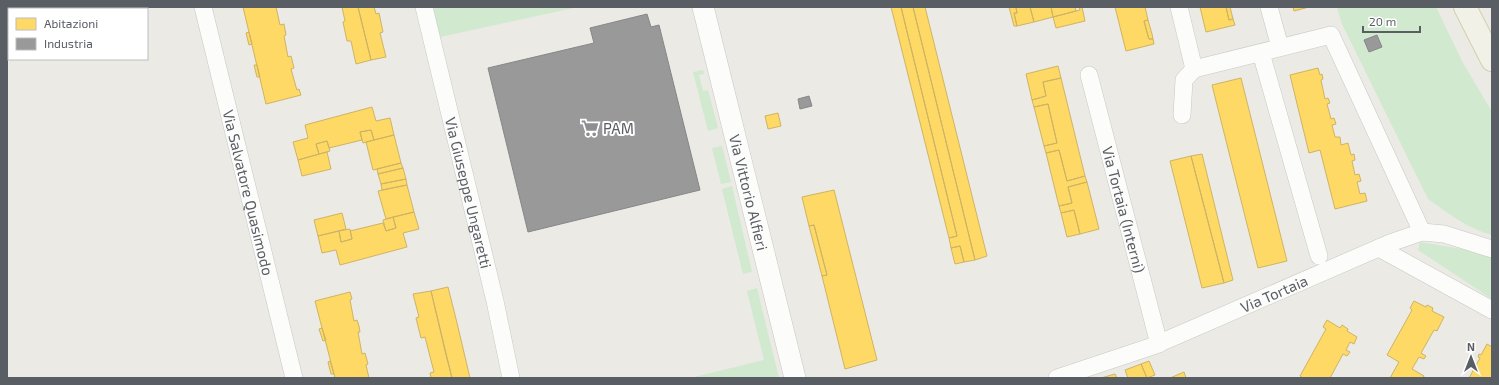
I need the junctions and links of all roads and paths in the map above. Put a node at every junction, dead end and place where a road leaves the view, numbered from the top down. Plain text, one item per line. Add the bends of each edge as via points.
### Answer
1 (203, 7) edge
2 (424, 7) edge
3 (703, 7) edge
4 (1179, 7) edge
5 (1269, 7) edge
6 (1465, 7) edge
7 (1280, 47) junction
8 (1261, 53) junction
9 (1492, 60) edge
10 (1194, 69) junction
11 (1089, 75) dead end
12 (1182, 115) dead end
13 (1422, 232) junction
14 (1380, 248) junction
15 (1492, 249) edge
16 (1319, 256) dead end
17 (1492, 310) edge
18 (1159, 344) junction
19 (294, 378) edge
20 (511, 378) edge
21 (795, 378) edge
22 (1057, 378) edge

1 - 19 street, Via Salvatore Quasimodo
2 - 20 street, Via Giuseppe Ungaretti via 495,301
3 - 21 street, Via Vittorio Alfieri
4 - 10 street
5 - 7 street
6 - 9 main road
7 - 8 street
7 - 13 street via 1331,35
8 - 10 street
8 - 16 street
10 - 12 street via 1184,80
11 - 18 street, Via Tortaia (Interni)
13 - 14 street, Via Tortaia
13 - 15 street, Via Tortaia via 1444,234
14 - 17 street
14 - 18 street, Via Tortaia
18 - 22 street, Via Tortaia

